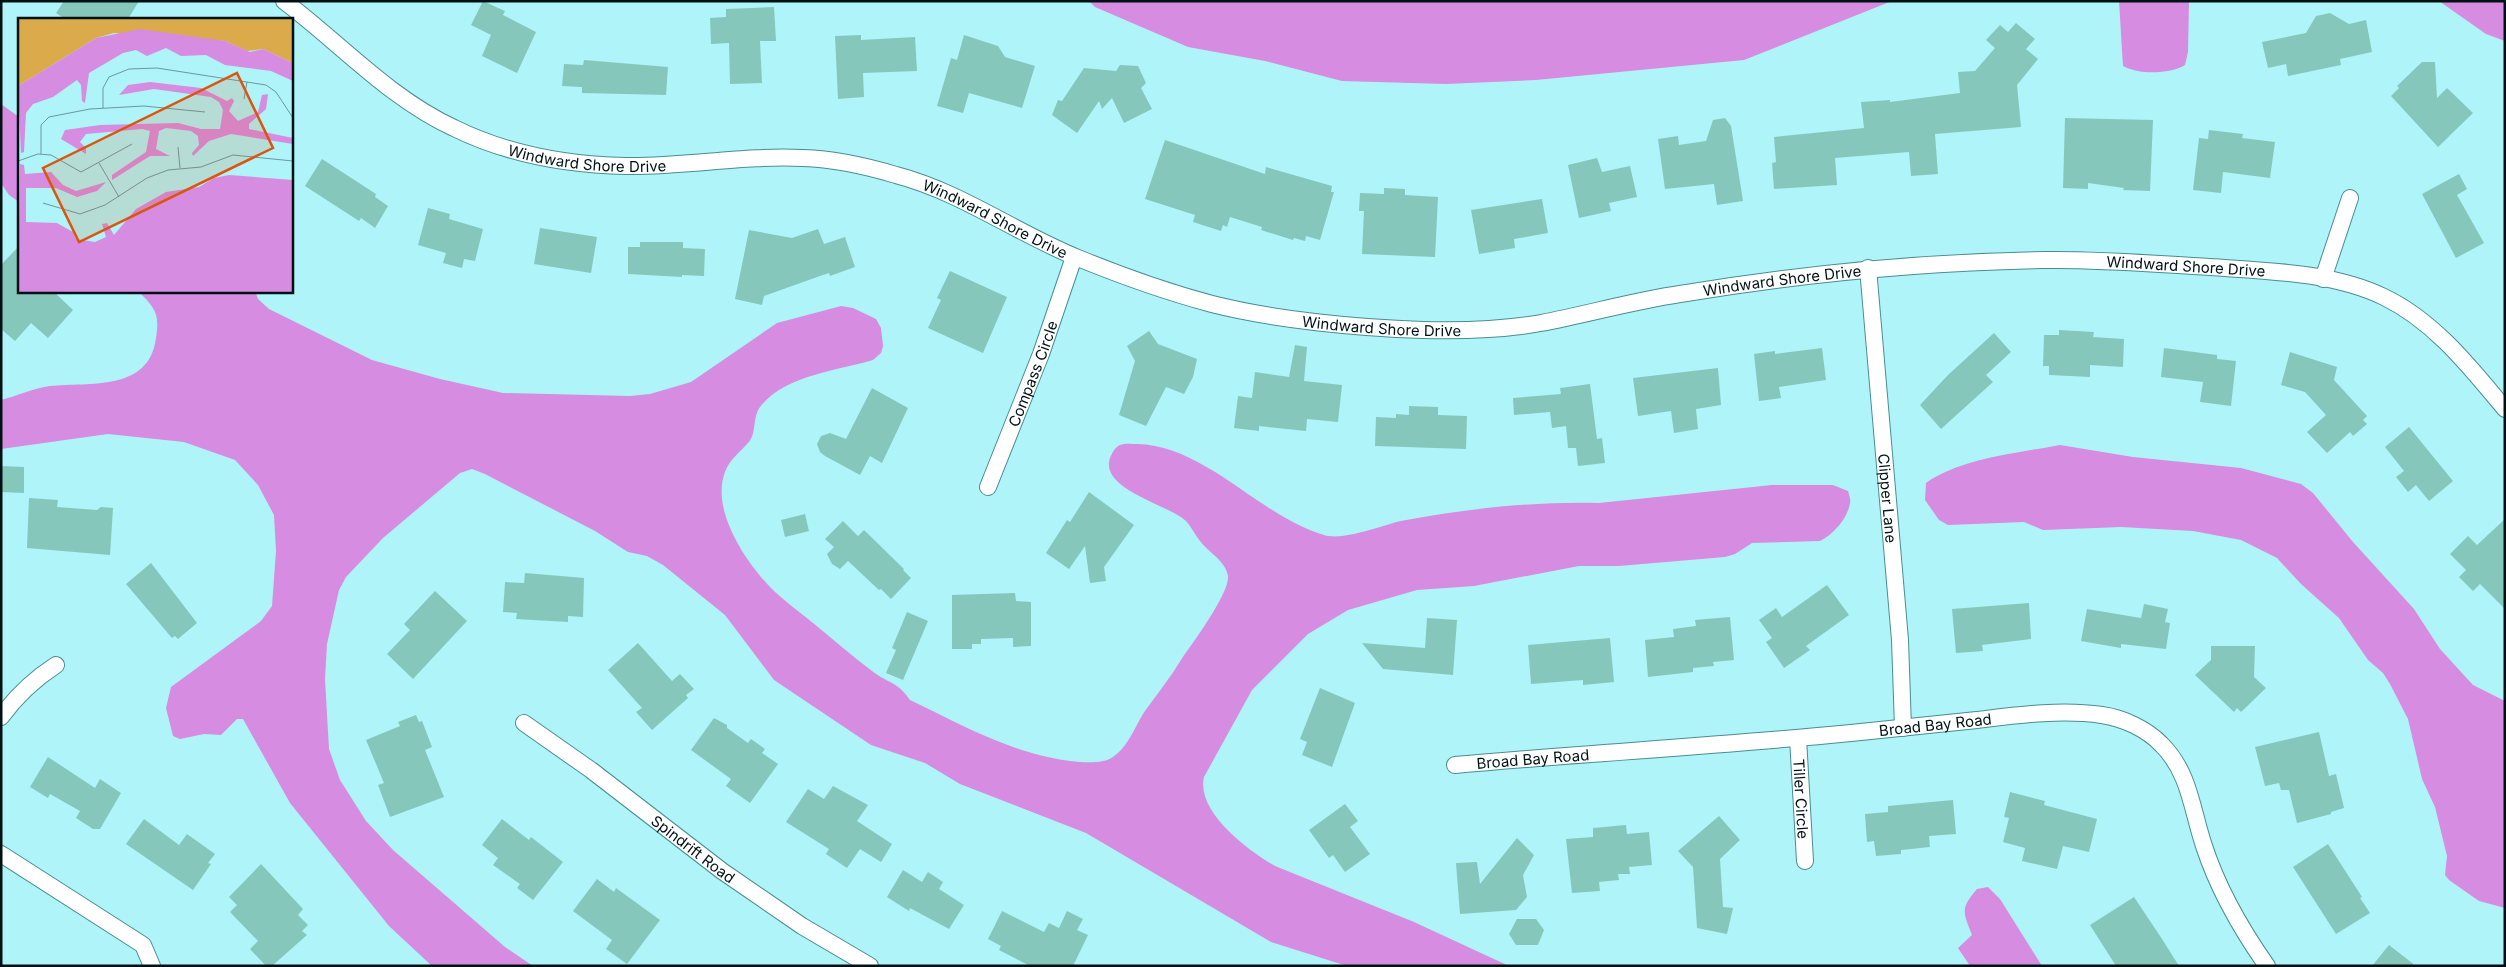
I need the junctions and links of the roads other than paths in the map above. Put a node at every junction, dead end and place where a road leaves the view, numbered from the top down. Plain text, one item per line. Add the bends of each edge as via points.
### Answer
1 (284, 1) edge
2 (2350, 198) dead end
3 (1074, 256) junction
4 (1868, 268) junction
5 (2323, 279) junction
6 (2505, 409) edge
7 (988, 487) dead end
8 (56, 665) dead end
9 (1, 718) edge
10 (524, 723) dead end
11 (1903, 728) junction
12 (1798, 738) junction
13 (1455, 765) dead end
14 (1, 854) edge
15 (1804, 861) dead end
16 (152, 966) edge
17 (870, 966) edge
18 (2267, 966) edge

1 - 3 street, Windward Shore Drive via 416,107 453,128 502,147 547,159 584,164 631,166 804,158 852,164 899,175 945,191
2 - 5 street
3 - 4 street, Windward Shore Drive via 1167,291 1216,305 1352,325 1472,331 1535,324 1667,296 1767,280
3 - 7 street, Compass Circle via 1041,354
4 - 5 street, Windward Shore Drive via 2049,260 2270,271
4 - 11 street, Clipper Lane via 1900,640
5 - 6 street, Windward Shore Drive via 2356,286 2412,314 2470,367
8 - 9 street via 15,697
10 - 17 street, Spindrift Road via 722,871 802,926
11 - 12 street, Broad Bay Road
11 - 18 street, Broad Bay Road via 2028,714 2068,713 2104,715 2128,722 2146,732 2176,761 2186,782 2203,846 2217,881 2235,917
12 - 13 street, Broad Bay Road
12 - 15 street, Tiller Circle
14 - 16 street via 143,945

